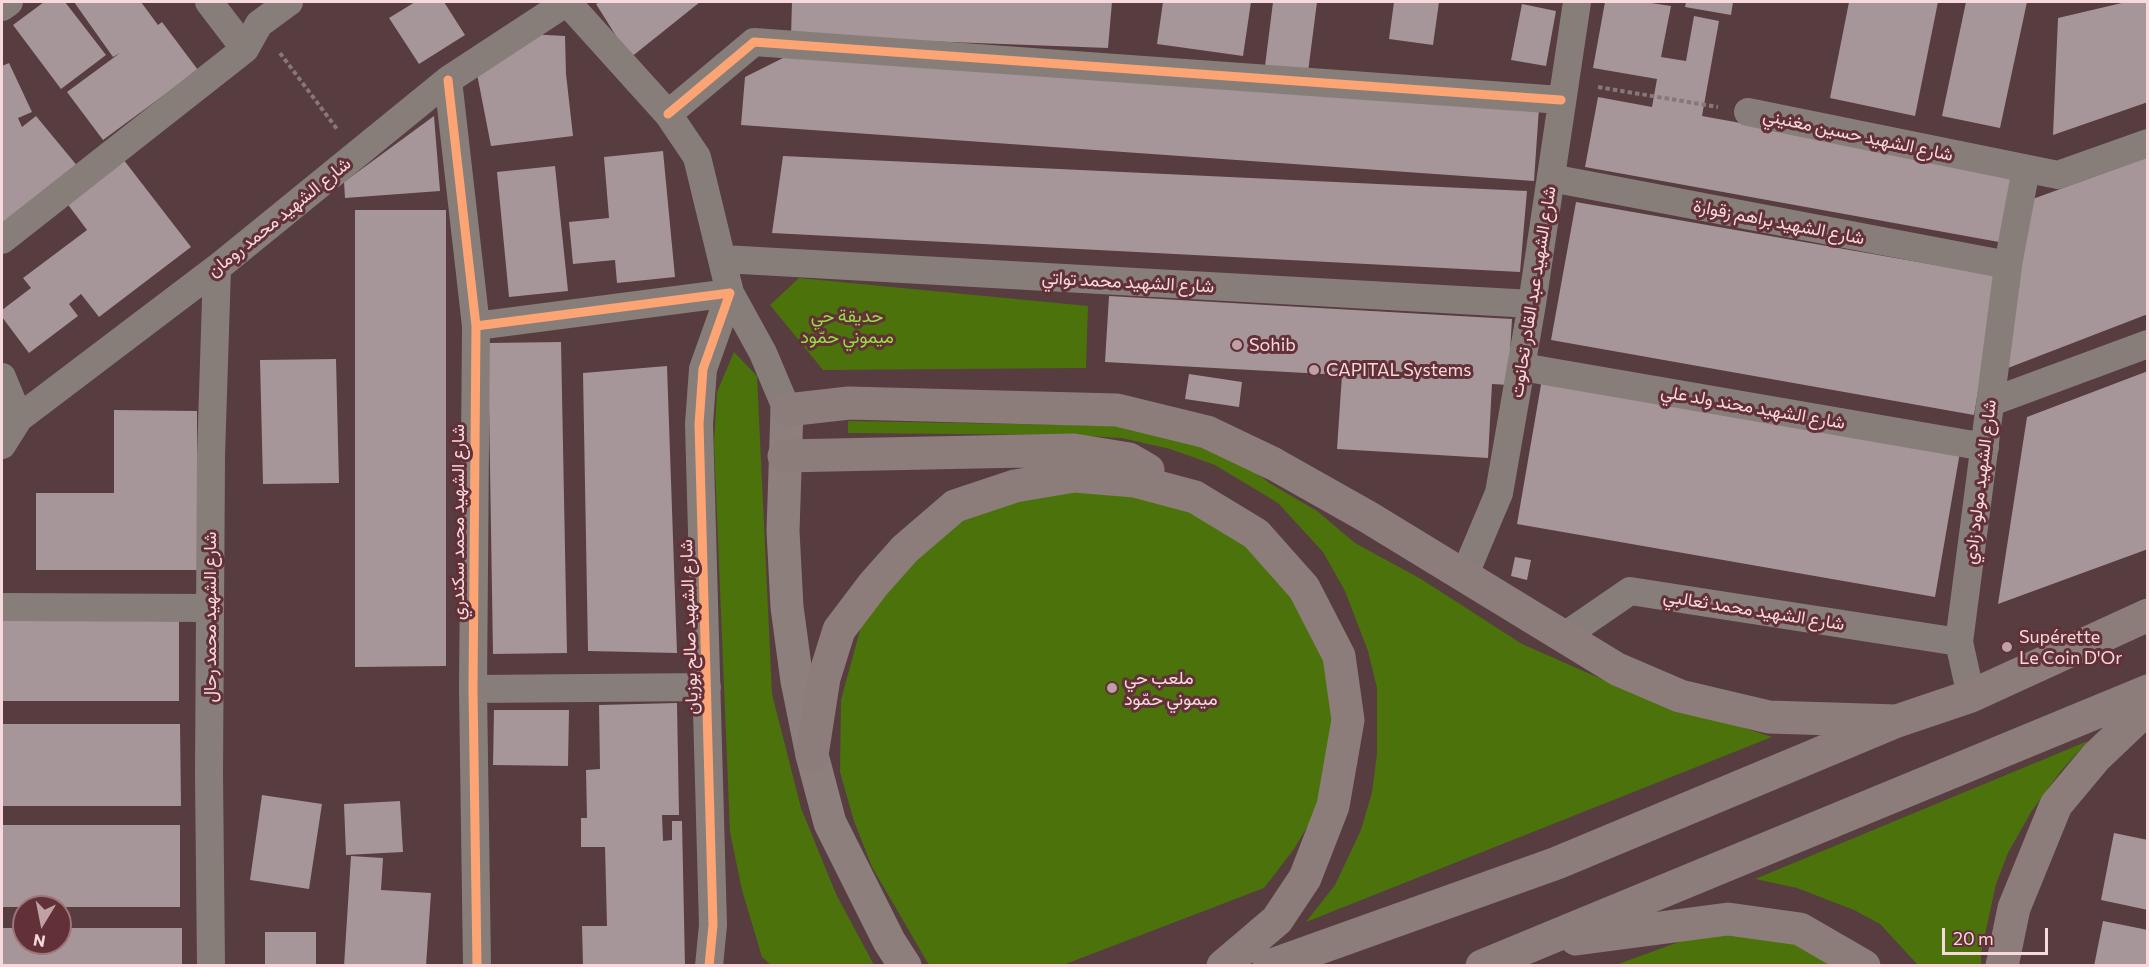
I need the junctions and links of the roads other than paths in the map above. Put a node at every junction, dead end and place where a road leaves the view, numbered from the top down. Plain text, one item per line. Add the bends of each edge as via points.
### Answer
1 (9, 2) edge
2 (209, 2) edge
3 (289, 2) edge
4 (567, 2) edge
5 (1577, 2) edge
6 (2, 7) edge
7 (245, 50) junction
8 (448, 80) junction
9 (1563, 90) junction
10 (1748, 112) road end
11 (668, 114) junction
12 (2148, 143) edge
13 (2026, 169) junction
14 (1551, 178) junction
15 (2, 240) edge
16 (723, 259) junction
17 (2008, 266) junction
18 (217, 268) junction
19 (730, 293) junction
20 (1532, 304) junction
21 (476, 326) junction
22 (2148, 344) edge
23 (1522, 367) junction
24 (2, 377) edge
25 (1991, 402) junction
26 (787, 410) junction
27 (20, 418) junction
28 (2, 445) edge
29 (1985, 447) junction
30 (784, 456) junction
31 (1195, 497) junction
32 (1464, 576) junction
33 (2, 607) edge
34 (210, 608) junction
35 (2148, 615) edge
36 (1563, 637) junction
37 (1959, 642) junction
38 (707, 687) junction
39 (473, 689) junction
40 (2148, 690) edge
41 (1971, 696) junction
42 (2148, 711) edge
43 (1897, 721) junction
44 (812, 755) junction
45 (713, 925) junction
46 (1533, 944) junction
47 (897, 953) edge
48 (211, 966) edge
49 (477, 966) edge
50 (709, 966) edge
51 (727, 966) edge
52 (1223, 966) edge
53 (1269, 966) edge
54 (1482, 966) edge
55 (1864, 966) edge
56 (2002, 966) edge

1 - 6 street
2 - 7 street
3 - 7 street via 258,24
4 - 8 street, شارع الشهيد محمد رومان
4 - 11 street
5 - 9 street, شارع الشهيد عبد القادر تحانوت
7 - 15 street
8 - 18 street, شارع الشهيد محمد رومان
8 - 21 street, شارع الشهيد محمد سكندري
9 - 11 street via 754,42
9 - 14 street, شارع الشهيد عبد القادر تحانوت
10 - 13 street, شارع الشهيد حسين مغنيني
11 - 16 street via 697,157
12 - 13 street, شارع الشهيد حسين مغنيني via 2058,175
13 - 17 street, شارع الشهيد مولود زادي
14 - 17 street, شارع الشهيد براهم زقوارة
14 - 20 street, شارع الشهيد عبد القادر تحانوت
16 - 19 street
16 - 20 street, شارع الشهيد محمد تواتي
17 - 25 street, شارع الشهيد مولود زادي
18 - 27 street, شارع الشهيد محمد رومان
18 - 34 street, شارع الشهيد محمد رحال
19 - 21 street
19 - 26 street via 763,353
19 - 38 street, شارع الشهيد صالح بوزيان via 703,369 699,424
20 - 23 street, شارع الشهيد عبد القادر تحانوت
21 - 39 street, شارع الشهيد محمد سكندري
22 - 25 street
23 - 29 street, شارع الشهيد محند ولد علي
23 - 32 street, شارع الشهيد عبد القادر تحانوت via 1499,493
24 - 27 street
25 - 29 street, شارع الشهيد مولود زادي
26 - 30 main road
26 - 32 highway via 870,404 1117,410 1207,432 1274,464
27 - 28 street, شارع الشهيد محمد رومان
29 - 37 street, شارع الشهيد مولود زادي
30 - 31 highway via 1074,450 1129,459
30 - 44 main road via 787,607
31 - 44 highway via 1136,481 1074,476 1016,486 955,506 905,549 839,630 824,678
31 - 52 highway via 1256,534 1304,588 1338,656 1348,720 1333,806 1305,878 1276,920
32 - 36 highway
33 - 34 street
34 - 48 street, شارع الشهيد محمد رحال
35 - 41 highway
36 - 37 street, شارع الشهيد محمد ثعالبي via 1630,591
36 - 43 highway via 1617,669 1680,696 1768,717
37 - 41 street, شارع الشهيد مولود زادي
38 - 39 street
38 - 45 street, شارع الشهيد صالح بوزيان
39 - 49 street, شارع الشهيد محمد سكندري
40 - 46 highway
41 - 43 highway
42 - 56 highway via 2096,758 2056,805 2014,908
43 - 53 highway via 1557,863
44 - 47 main road via 830,823
45 - 50 street, شارع الشهيد صالح بوزيان
45 - 51 street, شارع الشهيد صالح بوزيان
46 - 54 highway
46 - 55 highway via 1728,919 1800,929

